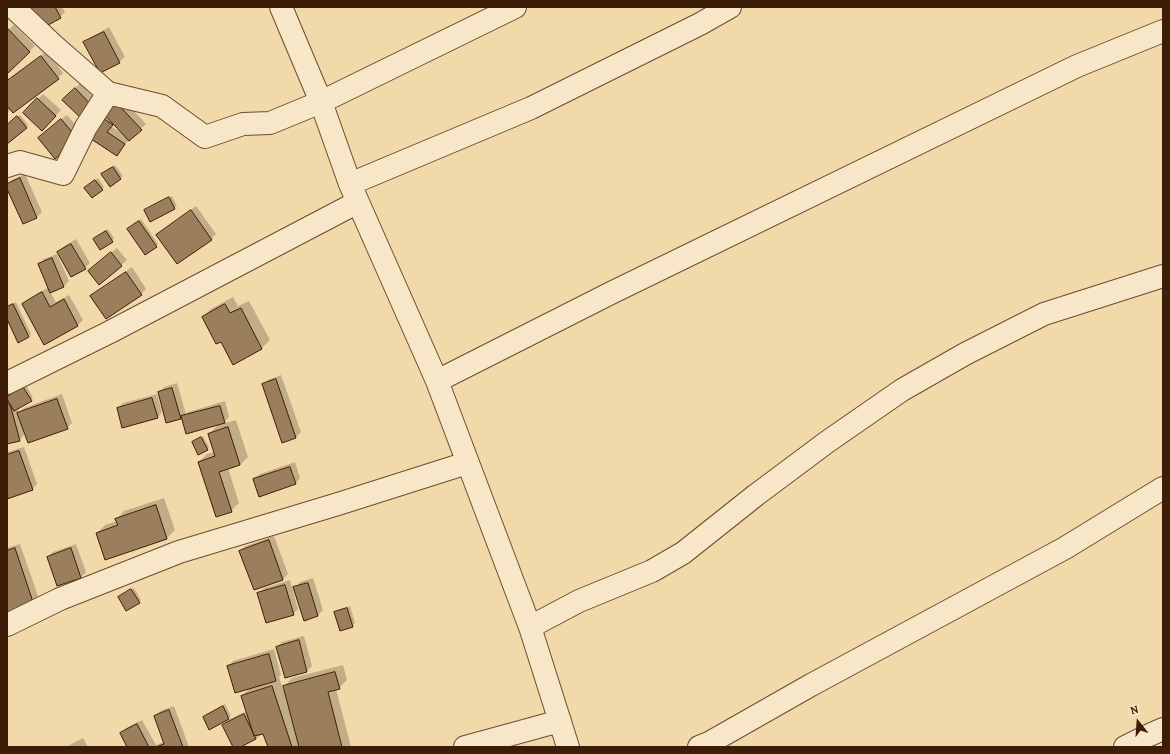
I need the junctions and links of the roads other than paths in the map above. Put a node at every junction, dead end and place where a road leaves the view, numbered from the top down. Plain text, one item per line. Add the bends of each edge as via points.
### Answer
1 (13, 7) edge
2 (281, 7) edge
3 (515, 7) edge
4 (730, 7) edge
5 (1163, 31) edge
6 (108, 93) junction
7 (321, 102) junction
8 (7, 166) edge
9 (354, 193) junction
10 (1163, 276) edge
11 (437, 381) junction
12 (7, 384) edge
13 (467, 463) junction
14 (1163, 488) edge
15 (7, 625) edge
16 (530, 627) junction
17 (560, 721) junction
18 (1163, 729) edge
19 (465, 747) edge
20 (568, 747) edge
21 (699, 747) edge
22 (1126, 747) edge

1 - 6 street
2 - 7 street
3 - 7 street
4 - 9 street via 693,28
5 - 11 street via 1063,73 613,292
6 - 7 street via 162,106 205,137 243,124 270,123
6 - 8 street via 86,127 63,174 20,162
7 - 9 street
9 - 11 street
9 - 12 street via 110,332
10 - 16 street via 1044,314 965,354 902,390 827,442 683,553 652,571 579,601
11 - 13 street
13 - 15 street via 179,552 60,599
13 - 16 street
14 - 21 street via 1064,548
16 - 17 street
17 - 19 street
17 - 20 street
18 - 22 street

